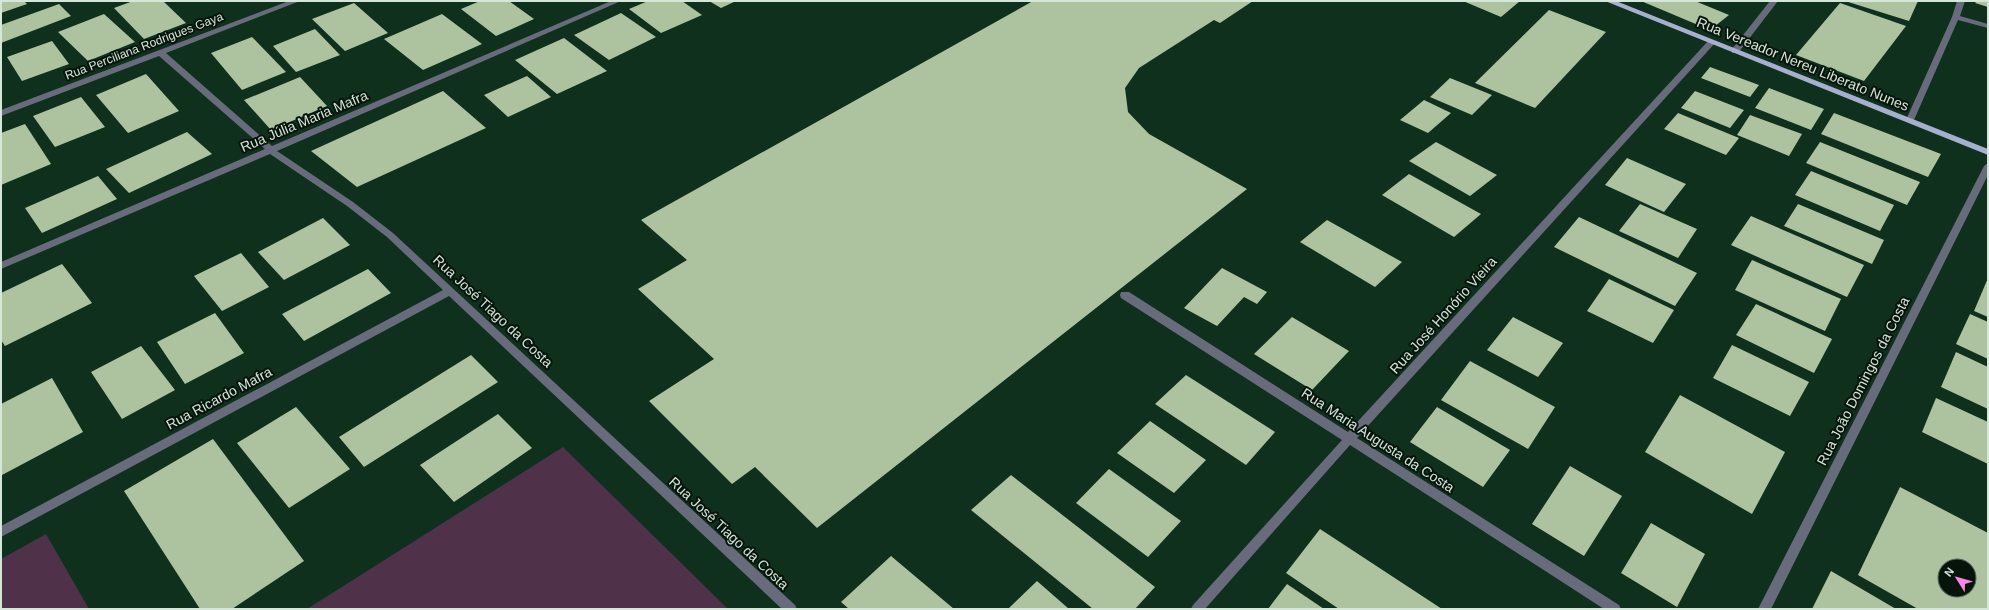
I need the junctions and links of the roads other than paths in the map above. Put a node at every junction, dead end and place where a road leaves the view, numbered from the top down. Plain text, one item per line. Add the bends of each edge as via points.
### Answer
1 (296, 1) edge
2 (617, 1) edge
3 (1609, 1) edge
4 (1774, 1) edge
5 (1961, 1) edge
6 (1956, 16) junction
7 (1988, 26) edge
8 (1712, 42) junction
9 (1735, 51) junction
10 (160, 52) junction
11 (1, 112) edge
12 (1910, 120) junction
13 (272, 151) junction
14 (1988, 152) edge
15 (1988, 166) edge
16 (1, 266) edge
17 (450, 291) junction
18 (1125, 295) dead end
19 (1348, 439) junction
20 (1, 532) edge
21 (791, 609) edge
22 (1197, 609) edge
23 (1615, 609) edge
24 (1764, 609) edge

1 - 10 street, Rua Perciliana Rodrigues Gaya
2 - 13 street, Rua Júlia Maria Mafra
3 - 8 main road, Rua Vereador Nereu Liberato Nunes
4 - 9 street
5 - 6 street
6 - 7 street
6 - 12 street
8 - 9 main road, Rua Vereador Nereu Liberato Nunes
8 - 19 street, Rua José Honório Vieira
9 - 12 main road, Rua Vereador Nereu Liberato Nunes
10 - 11 street, Rua Perciliana Rodrigues Gaya
10 - 13 street, Rua José Tiago da Costa
12 - 14 main road, Rua Vereador Nereu Liberato Nunes
13 - 16 street, Rua Júlia Maria Mafra
13 - 17 street, Rua José Tiago da Costa via 350,204 390,235
15 - 24 street, Rua João Domingos da Costa
17 - 20 street, Rua Ricardo Mafra
17 - 21 street, Rua José Tiago da Costa
18 - 19 street, Rua Maria Augusta da Costa
19 - 22 street, Rua José Honório Vieira
19 - 23 street, Rua Maria Augusta da Costa

